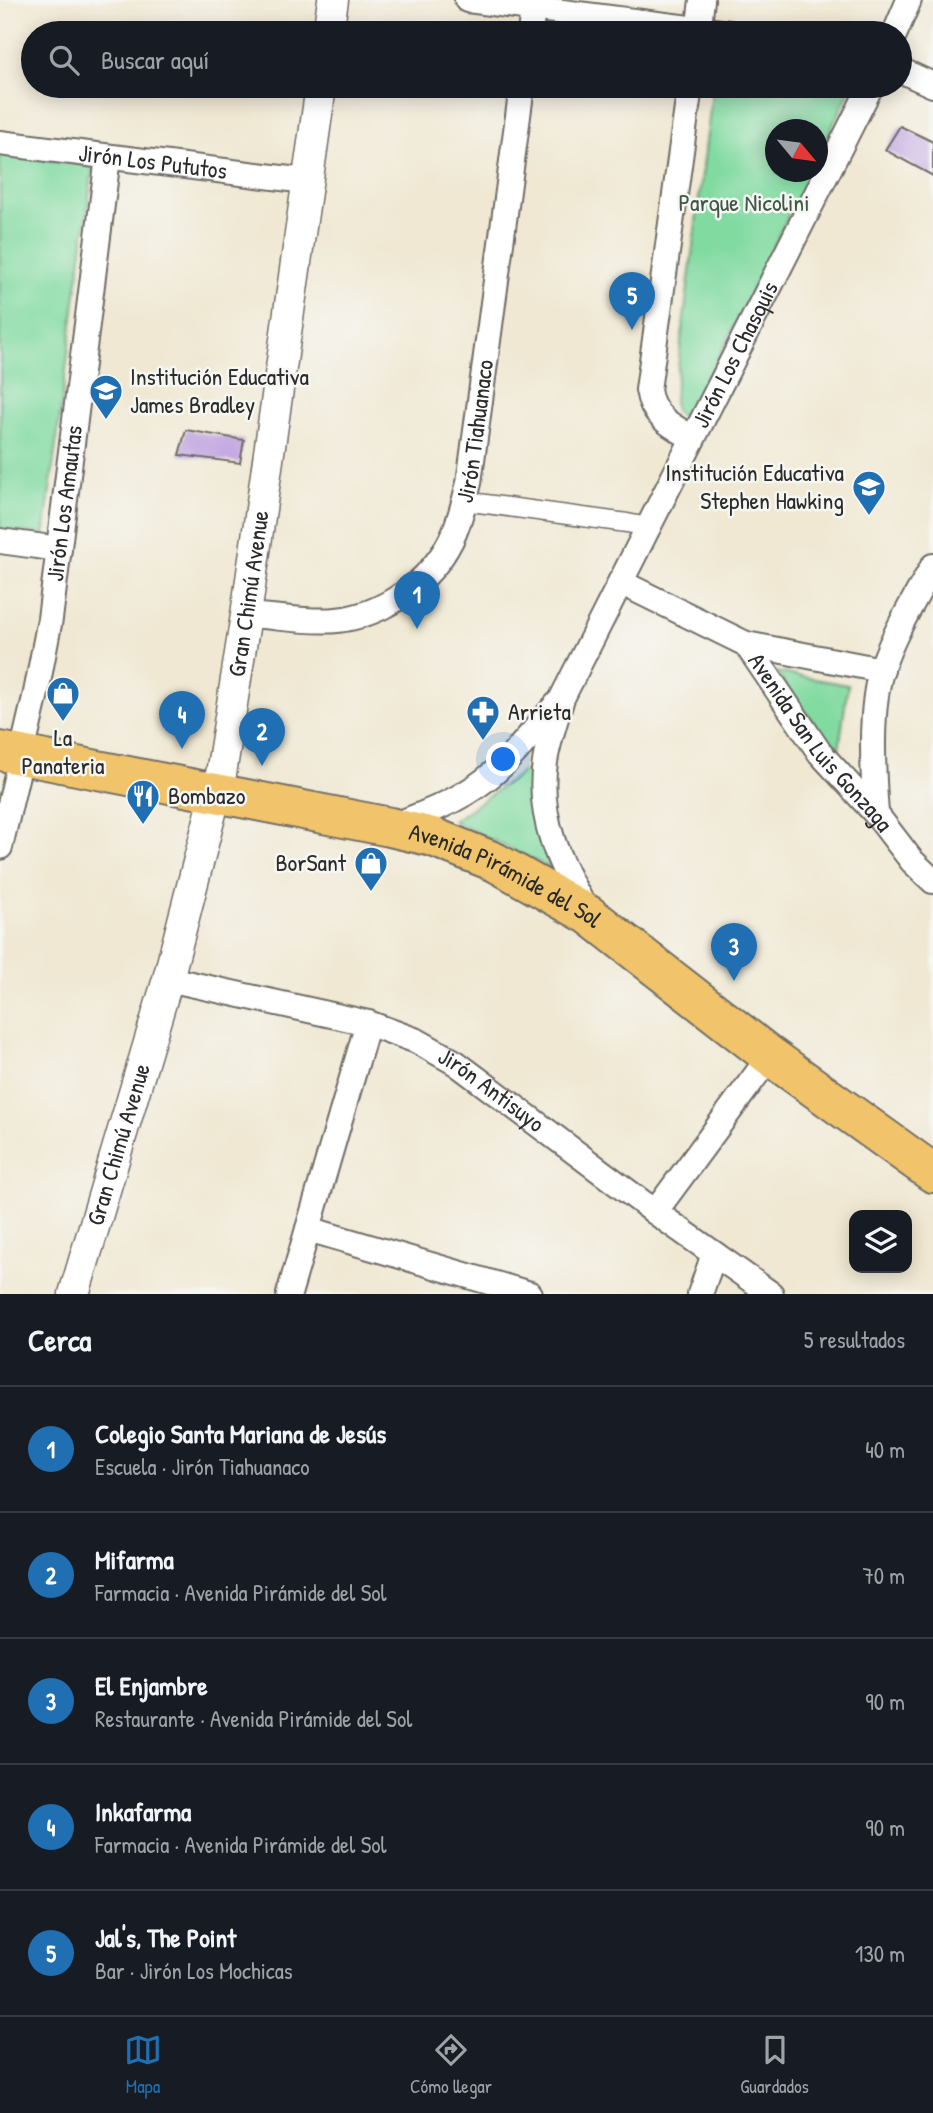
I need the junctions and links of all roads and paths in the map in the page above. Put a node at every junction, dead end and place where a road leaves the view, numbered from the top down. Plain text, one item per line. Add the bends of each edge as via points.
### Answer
1 (333, 0) edge
2 (467, 0) edge
3 (702, 0) edge
4 (909, 0) edge
5 (533, 4) edge
6 (330, 21) edge
7 (637, 21) edge
8 (699, 21) edge
9 (900, 21) edge
10 (912, 75) edge
11 (933, 85) edge
12 (319, 98) edge
13 (521, 98) edge
14 (688, 98) edge
15 (865, 98) edge
16 (0, 143) edge
17 (108, 157) junction
18 (306, 181) junction
19 (693, 438) junction
20 (464, 501) junction
21 (648, 527) junction
22 (0, 541) edge
23 (60, 549) junction
24 (933, 566) edge
25 (620, 582) junction
26 (246, 615) junction
27 (746, 644) junction
28 (882, 670) junction
29 (562, 698) junction
30 (11, 753) edge
31 (216, 794) junction
32 (876, 814) junction
33 (390, 827) junction
34 (0, 847) edge
35 (933, 881) edge
36 (589, 915) junction
37 (168, 979) junction
38 (368, 1023) junction
39 (770, 1056) junction
40 (933, 1174) edge
41 (655, 1212) junction
42 (308, 1229) junction
43 (714, 1254) junction
44 (74, 1294) edge
45 (289, 1294) edge
46 (530, 1294) edge
47 (700, 1294) edge
48 (771, 1294) edge

1 - 6 street
2 - 5 street
3 - 8 street
4 - 9 street
5 - 7 street
10 - 11 street
12 - 18 street, Gran Chimú Avenue
13 - 20 street, Jirón Tiahuanaco
14 - 19 street via 649,390 650,401 663,420
15 - 19 street, Jirón Los Chasquis
16 - 17 street, Jirón Los Pututos
17 - 18 street, Jirón Los Pututos
17 - 23 street, Jirón Los Amautas
18 - 26 street, Gran Chimú Avenue
19 - 21 street, Jirón Los Chasquis
20 - 21 street
20 - 26 street, Jirón Tiahuanaco via 452,539 435,566 389,603 364,616 334,620
21 - 25 street, Jirón Los Chasquis
22 - 23 street
23 - 30 street, Jirón Los Amautas via 50,618
24 - 28 street
25 - 27 street, Avenida San Luis Gonzaga
25 - 29 street, Jirón Los Chasquis
26 - 31 street, Gran Chimú Avenue
27 - 28 street
27 - 32 street, Avenida San Luis Gonzaga via 820,753
28 - 32 street via 874,720
29 - 33 street, Jirón Los Chasquis via 485,780 428,813
29 - 36 street, Jirón Los Chasquis via 545,761 543,799 562,869
30 - 31 main road, Avenida Pirámide del Sol
30 - 34 street, Jirón Los Amautas
31 - 33 main road, Avenida Pirámide del Sol
31 - 37 street, Gran Chimú Avenue
32 - 35 street, Avenida San Luis Gonzaga
33 - 36 main road, Avenida Pirámide del Sol via 433,837 495,862
36 - 39 main road, Avenida Pirámide del Sol
37 - 38 street, Jirón Antisuyo
37 - 44 street, Gran Chimú Avenue
38 - 41 street, Jirón Antisuyo via 417,1041 456,1063
38 - 42 street
39 - 40 main road, Avenida Pirámide del Sol
39 - 41 street
41 - 43 street, Jirón Antisuyo
42 - 45 street
42 - 46 street
43 - 47 street
43 - 48 street, Jirón Antisuyo

